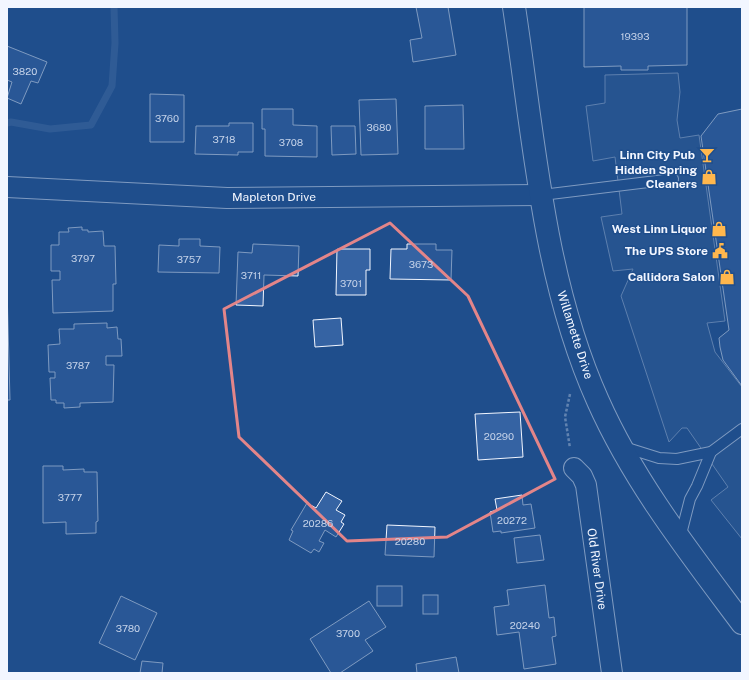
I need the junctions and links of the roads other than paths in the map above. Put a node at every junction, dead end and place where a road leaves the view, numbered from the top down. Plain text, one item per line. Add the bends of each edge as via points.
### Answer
1 (514, 7) edge
2 (673, 179) dead end
3 (7, 187) edge
4 (542, 195) junction
5 (742, 429) edge
6 (620, 446) junction
7 (711, 452) junction
8 (574, 468) road end
9 (680, 540) junction
10 (742, 623) edge
11 (612, 673) edge

1 - 4 main road, Willamette Drive
2 - 4 lane
3 - 4 street, Mapleton Drive via 227,198
4 - 6 main road, Willamette Drive via 559,285 581,357 597,400
5 - 7 lane
6 - 7 lane via 659,458 677,459
6 - 9 main road, Willamette Drive via 656,507
7 - 9 lane via 690,499
8 - 11 street, Old River Drive via 586,485
9 - 10 main road, Willamette Drive

